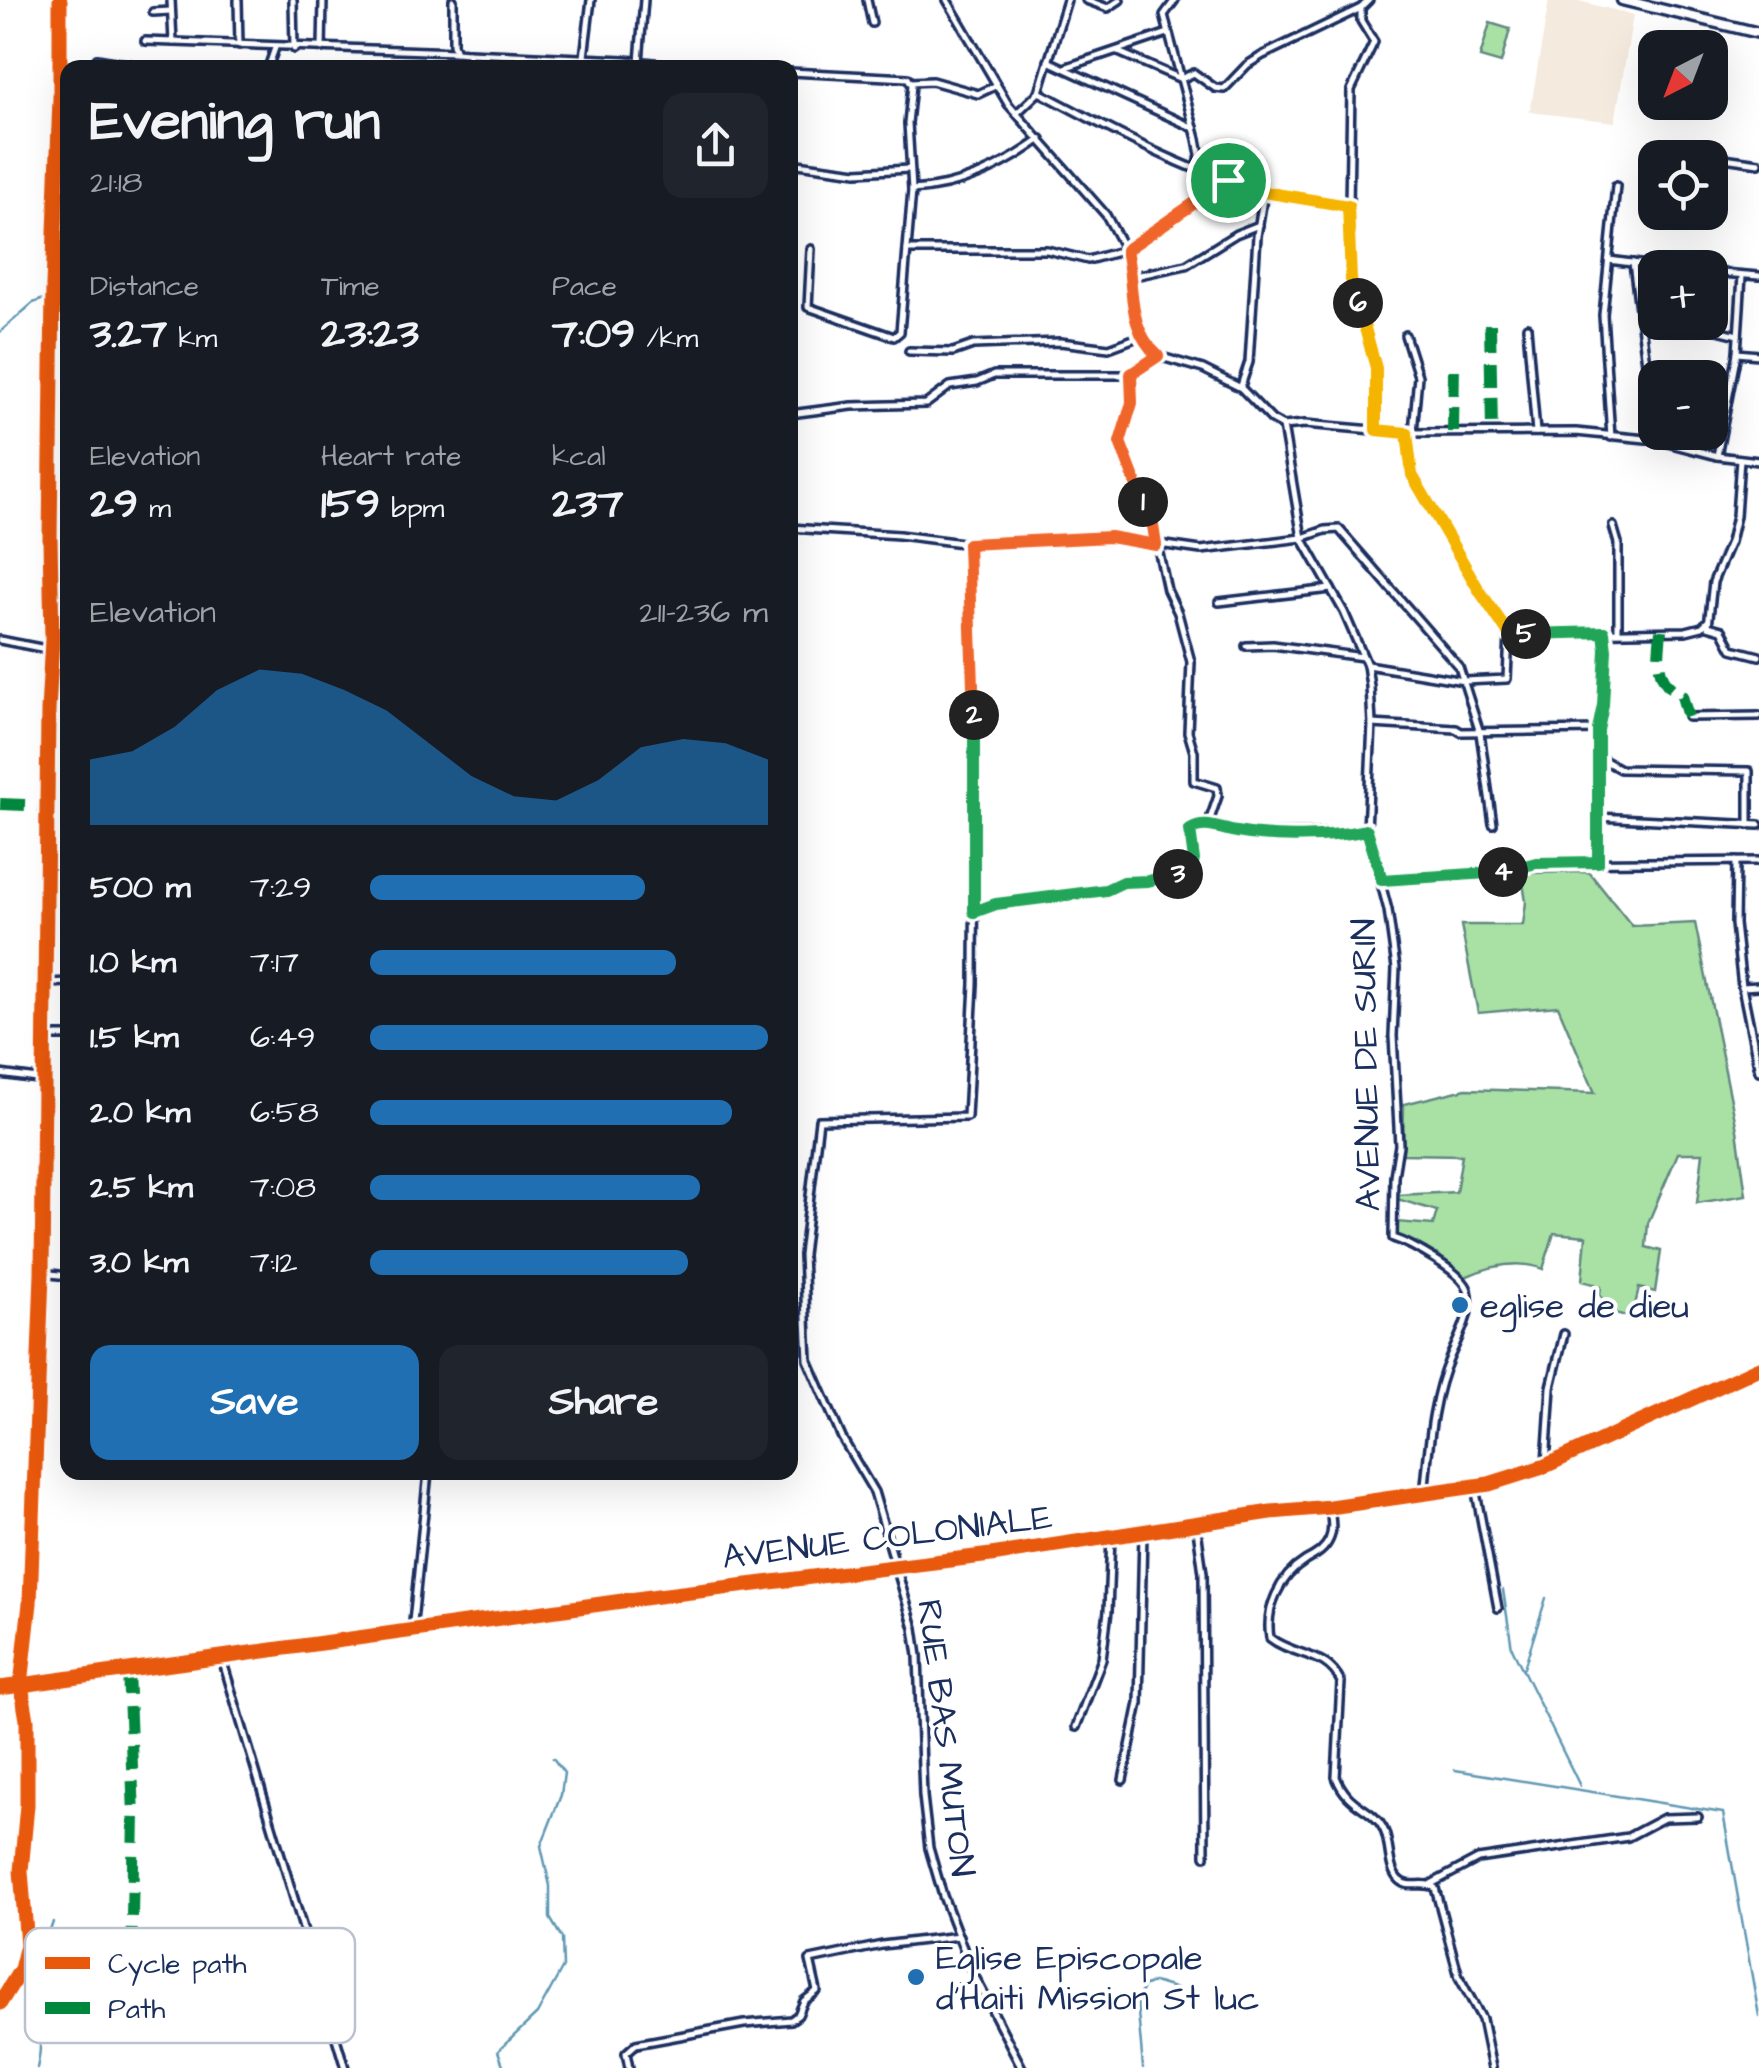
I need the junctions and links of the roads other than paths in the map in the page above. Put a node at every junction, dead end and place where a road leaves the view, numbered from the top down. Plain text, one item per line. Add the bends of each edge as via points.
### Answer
1 (60, 0) edge
2 (171, 0) edge
3 (238, 0) edge
4 (293, 0) edge
5 (323, 0) edge
6 (453, 0) edge
7 (590, 0) edge
8 (644, 0) edge
9 (868, 0) edge
10 (948, 0) edge
11 (1067, 0) edge
12 (1086, 0) edge
13 (1120, 0) edge
14 (1175, 0) edge
15 (1369, 0) edge
16 (1624, 0) edge
17 (1361, 8) junction
18 (172, 11) junction
19 (153, 12) dead end
20 (872, 23) dead end
21 (1168, 33) junction
22 (1759, 33) edge
23 (145, 42) dead end
24 (172, 42) junction
25 (239, 45) junction
26 (275, 48) junction
27 (322, 48) junction
28 (294, 49) junction
29 (1116, 50) junction
30 (456, 52) junction
31 (468, 53) junction
32 (584, 58) junction
33 (98, 59) dead end
34 (104, 60) edge
35 (271, 60) edge
36 (470, 60) edge
37 (598, 60) edge
38 (639, 60) edge
39 (1048, 61) junction
40 (1064, 68) junction
41 (798, 72) edge
42 (1180, 79) junction
43 (911, 82) junction
44 (995, 86) junction
45 (1039, 92) junction
46 (1016, 114) junction
47 (1194, 128) junction
48 (1040, 139) junction
49 (1728, 159) edge
50 (1759, 163) edge
51 (798, 164) edge
52 (1198, 168) junction
53 (909, 169) junction
54 (1228, 180) junction
55 (1616, 186) dead end
56 (912, 190) junction
57 (1264, 192) junction
58 (1348, 206) junction
59 (1259, 224) junction
60 (54, 228) junction
61 (60, 228) edge
62 (811, 250) dead end
63 (907, 250) junction
64 (1126, 250) junction
65 (1609, 260) junction
66 (1634, 263) junction
67 (1638, 264) edge
68 (1728, 274) edge
69 (1742, 276) junction
70 (1759, 276) edge
71 (1130, 277) junction
72 (1638, 298) edge
73 (1527, 327) dead end
74 (1728, 333) edge
75 (1405, 335) dead end
76 (1738, 335) junction
77 (1141, 336) junction
78 (909, 351) dead end
79 (1737, 353) junction
80 (1759, 355) edge
81 (1158, 356) junction
82 (1131, 374) junction
83 (1240, 388) junction
84 (798, 413) edge
85 (1282, 426) junction
86 (1376, 430) junction
87 (1536, 432) junction
88 (1410, 433) junction
89 (1611, 438) junction
90 (1638, 439) edge
91 (1694, 450) edge
92 (1717, 456) junction
93 (1740, 459) junction
94 (1759, 461) edge
95 (1612, 526) dead end
96 (798, 529) edge
97 (1302, 538) junction
98 (968, 544) junction
99 (1156, 545) junction
100 (1331, 588) junction
101 (1219, 602) dead end
102 (52, 612) junction
103 (60, 614) edge
104 (1709, 620) junction
105 (1618, 630) junction
106 (1604, 632) junction
107 (1509, 634) junction
108 (52, 638) junction
109 (0, 640) edge
110 (60, 640) edge
111 (1246, 646) dead end
112 (50, 650) junction
113 (1759, 656) edge
114 (1365, 662) junction
115 (1464, 681) junction
116 (1759, 716) edge
117 (1688, 717) dead end
118 (1372, 724) junction
119 (1598, 730) junction
120 (1480, 732) junction
121 (1600, 758) junction
122 (1597, 817) junction
123 (1492, 824) dead end
124 (1208, 825) junction
125 (1749, 825) junction
126 (1759, 825) edge
127 (1367, 830) junction
128 (1736, 860) junction
129 (1759, 861) edge
130 (1598, 862) junction
131 (1382, 880) junction
132 (974, 912) junction
133 (60, 982) edge
134 (48, 983) junction
135 (1742, 986) junction
136 (1759, 986) edge
137 (46, 1036) junction
138 (60, 1036) edge
139 (1759, 1070) edge
140 (0, 1074) edge
141 (45, 1080) junction
142 (42, 1274) junction
143 (60, 1275) edge
144 (1564, 1334) dead end
145 (1759, 1368) edge
146 (1546, 1465) junction
147 (427, 1480) edge
148 (1476, 1487) junction
149 (1424, 1495) junction
150 (1330, 1508) junction
151 (1196, 1522) junction
152 (1143, 1533) junction
153 (1110, 1537) junction
154 (897, 1565) junction
155 (1498, 1608) dead end
156 (412, 1632) junction
157 (221, 1658) junction
158 (20, 1685) junction
159 (0, 1688) edge
160 (1076, 1727) dead end
161 (1123, 1780) dead end
162 (1698, 1817) dead end
163 (1206, 1856) dead end
164 (1431, 1884) junction
165 (303, 1928) edge
166 (25, 1931) edge
167 (959, 1936) junction
168 (25, 1951) edge
169 (0, 2004) edge
170 (338, 2043) edge
171 (346, 2068) edge
172 (629, 2068) edge
173 (1022, 2068) edge
174 (1492, 2068) edge

1 - 60 street
2 - 18 street
3 - 25 street
4 - 28 street
5 - 27 street
6 - 30 street
7 - 32 street
8 - 38 street
9 - 20 street
10 - 44 street
11 - 39 street
12 - 13 street via 1108,8
14 - 21 street via 1164,15
15 - 17 street
16 - 22 main road
17 - 42 street via 1263,55 1224,89 1194,74
17 - 58 street via 1374,42 1351,90
18 - 19 street
18 - 24 street
21 - 29 street
21 - 42 street
23 - 24 street
24 - 25 street
25 - 26 street
26 - 28 street
26 - 35 street
27 - 28 street
27 - 30 street
29 - 40 street
29 - 42 street
30 - 31 street
31 - 32 street
31 - 36 street
32 - 37 street
33 - 34 street
39 - 40 street
39 - 45 street
40 - 47 street
41 - 43 street
42 - 47 street
43 - 44 street via 978,94
43 - 53 street
44 - 46 street
45 - 46 street
45 - 52 street
46 - 48 street
47 - 52 street
48 - 56 street via 957,186
48 - 64 street via 1106,215
49 - 50 street
51 - 53 street via 857,172
52 - 54 street
53 - 56 street
54 - 57 street
54 - 64 street
55 - 65 street
56 - 63 street
57 - 58 street
57 - 59 street
58 - 86 street via 1351,280 1376,368
59 - 71 street via 1186,265
59 - 83 street via 1250,362
60 - 61 street
60 - 102 street
62 - 63 street via 808,307 894,337 900,332
63 - 64 street via 1047,250 1088,260
64 - 71 street
65 - 66 street
65 - 89 street via 1602,315
66 - 67 street
66 - 72 street
68 - 69 street
69 - 70 street
69 - 76 street
71 - 77 street
73 - 87 street
74 - 76 street
75 - 88 street via 1418,376
76 - 79 street
77 - 78 street via 1108,348 1060,342
77 - 81 street
79 - 80 street
79 - 92 street
81 - 82 street
81 - 83 street
82 - 84 street via 994,375 950,386 926,404
82 - 99 street via 1132,403 1120,442
83 - 85 street
85 - 86 street
85 - 97 street, AVENUE DE SURIN
86 - 88 street
87 - 88 street
87 - 89 street
88 - 107 street via 1412,475
89 - 90 street
91 - 92 street
92 - 93 street
93 - 94 street
93 - 104 street via 1736,516 1713,582
95 - 105 street
96 - 98 street
97 - 99 street via 1201,550
97 - 100 street, AVENUE DE SURIN
97 - 115 street via 1339,529 1459,667
98 - 99 street via 1110,537
98 - 132 street, RUE BAS MUTON
99 - 124 street via 1192,662 1188,732 1194,781 1216,788 1218,796
100 - 101 street
100 - 114 street, AVENUE DE SURIN
102 - 103 street
102 - 108 street
104 - 105 street via 1686,631
104 - 113 street via 1732,649
105 - 106 street
106 - 107 street
106 - 119 street
107 - 115 street via 1507,678
108 - 110 street
108 - 112 street
109 - 112 street
111 - 114 street
112 - 134 street
114 - 115 street
114 - 118 street, AVENUE DE SURIN
115 - 120 street
116 - 117 street
118 - 120 street
118 - 127 street, AVENUE DE SURIN
119 - 120 street
119 - 121 street
120 - 123 street
121 - 122 street
121 - 125 street via 1620,768 1749,771
122 - 125 street
122 - 130 street
124 - 127 street via 1252,834
124 - 132 street via 1190,830 1194,860 1181,873
125 - 126 street
127 - 131 street, AVENUE DE SURIN
128 - 129 street
128 - 130 street
128 - 135 street
130 - 131 street
131 - 149 street, AVENUE DE SURIN via 1396,968 1393,1238 1450,1269 1470,1294 1431,1423
132 - 154 street, RUE BAS MUTON via 967,1118 819,1120 805,1219 808,1360 874,1492
133 - 134 street
134 - 137 street
135 - 136 street
135 - 139 street
137 - 138 street
137 - 141 street
140 - 141 street
141 - 142 street
142 - 143 street
142 - 158 street via 30,1602
144 - 146 street via 1551,1387
145 - 146 street, AVENUE COLONIALE
146 - 148 street, AVENUE COLONIALE
147 - 156 street
148 - 149 street, AVENUE COLONIALE
148 - 155 street
149 - 150 street, AVENUE COLONIALE
150 - 151 street, AVENUE COLONIALE
150 - 164 street via 1328,1544 1299,1565 1272,1600 1270,1638 1321,1659 1337,1673 1341,1789 1382,1826 1396,1877
151 - 152 street, AVENUE COLONIALE
151 - 163 street via 1203,1573
152 - 153 street, AVENUE COLONIALE
152 - 161 street via 1137,1722
153 - 154 street, AVENUE COLONIALE
153 - 160 street via 1102,1659
154 - 156 street, AVENUE COLONIALE
154 - 167 street, RUE BAS MUTON via 918,1656 930,1848
156 - 157 street, AVENUE COLONIALE
157 - 158 street, AVENUE COLONIALE
157 - 165 street
158 - 159 street, AVENUE COLONIALE
158 - 166 street via 27,1720
162 - 164 street via 1664,1818 1628,1836 1495,1855
164 - 174 street via 1440,1896 1460,1977 1482,2019
167 - 172 street via 810,1960 816,1991 791,2020 636,2044 626,2053
167 - 173 street, RUE BAS MUTON
168 - 169 street
170 - 171 street

